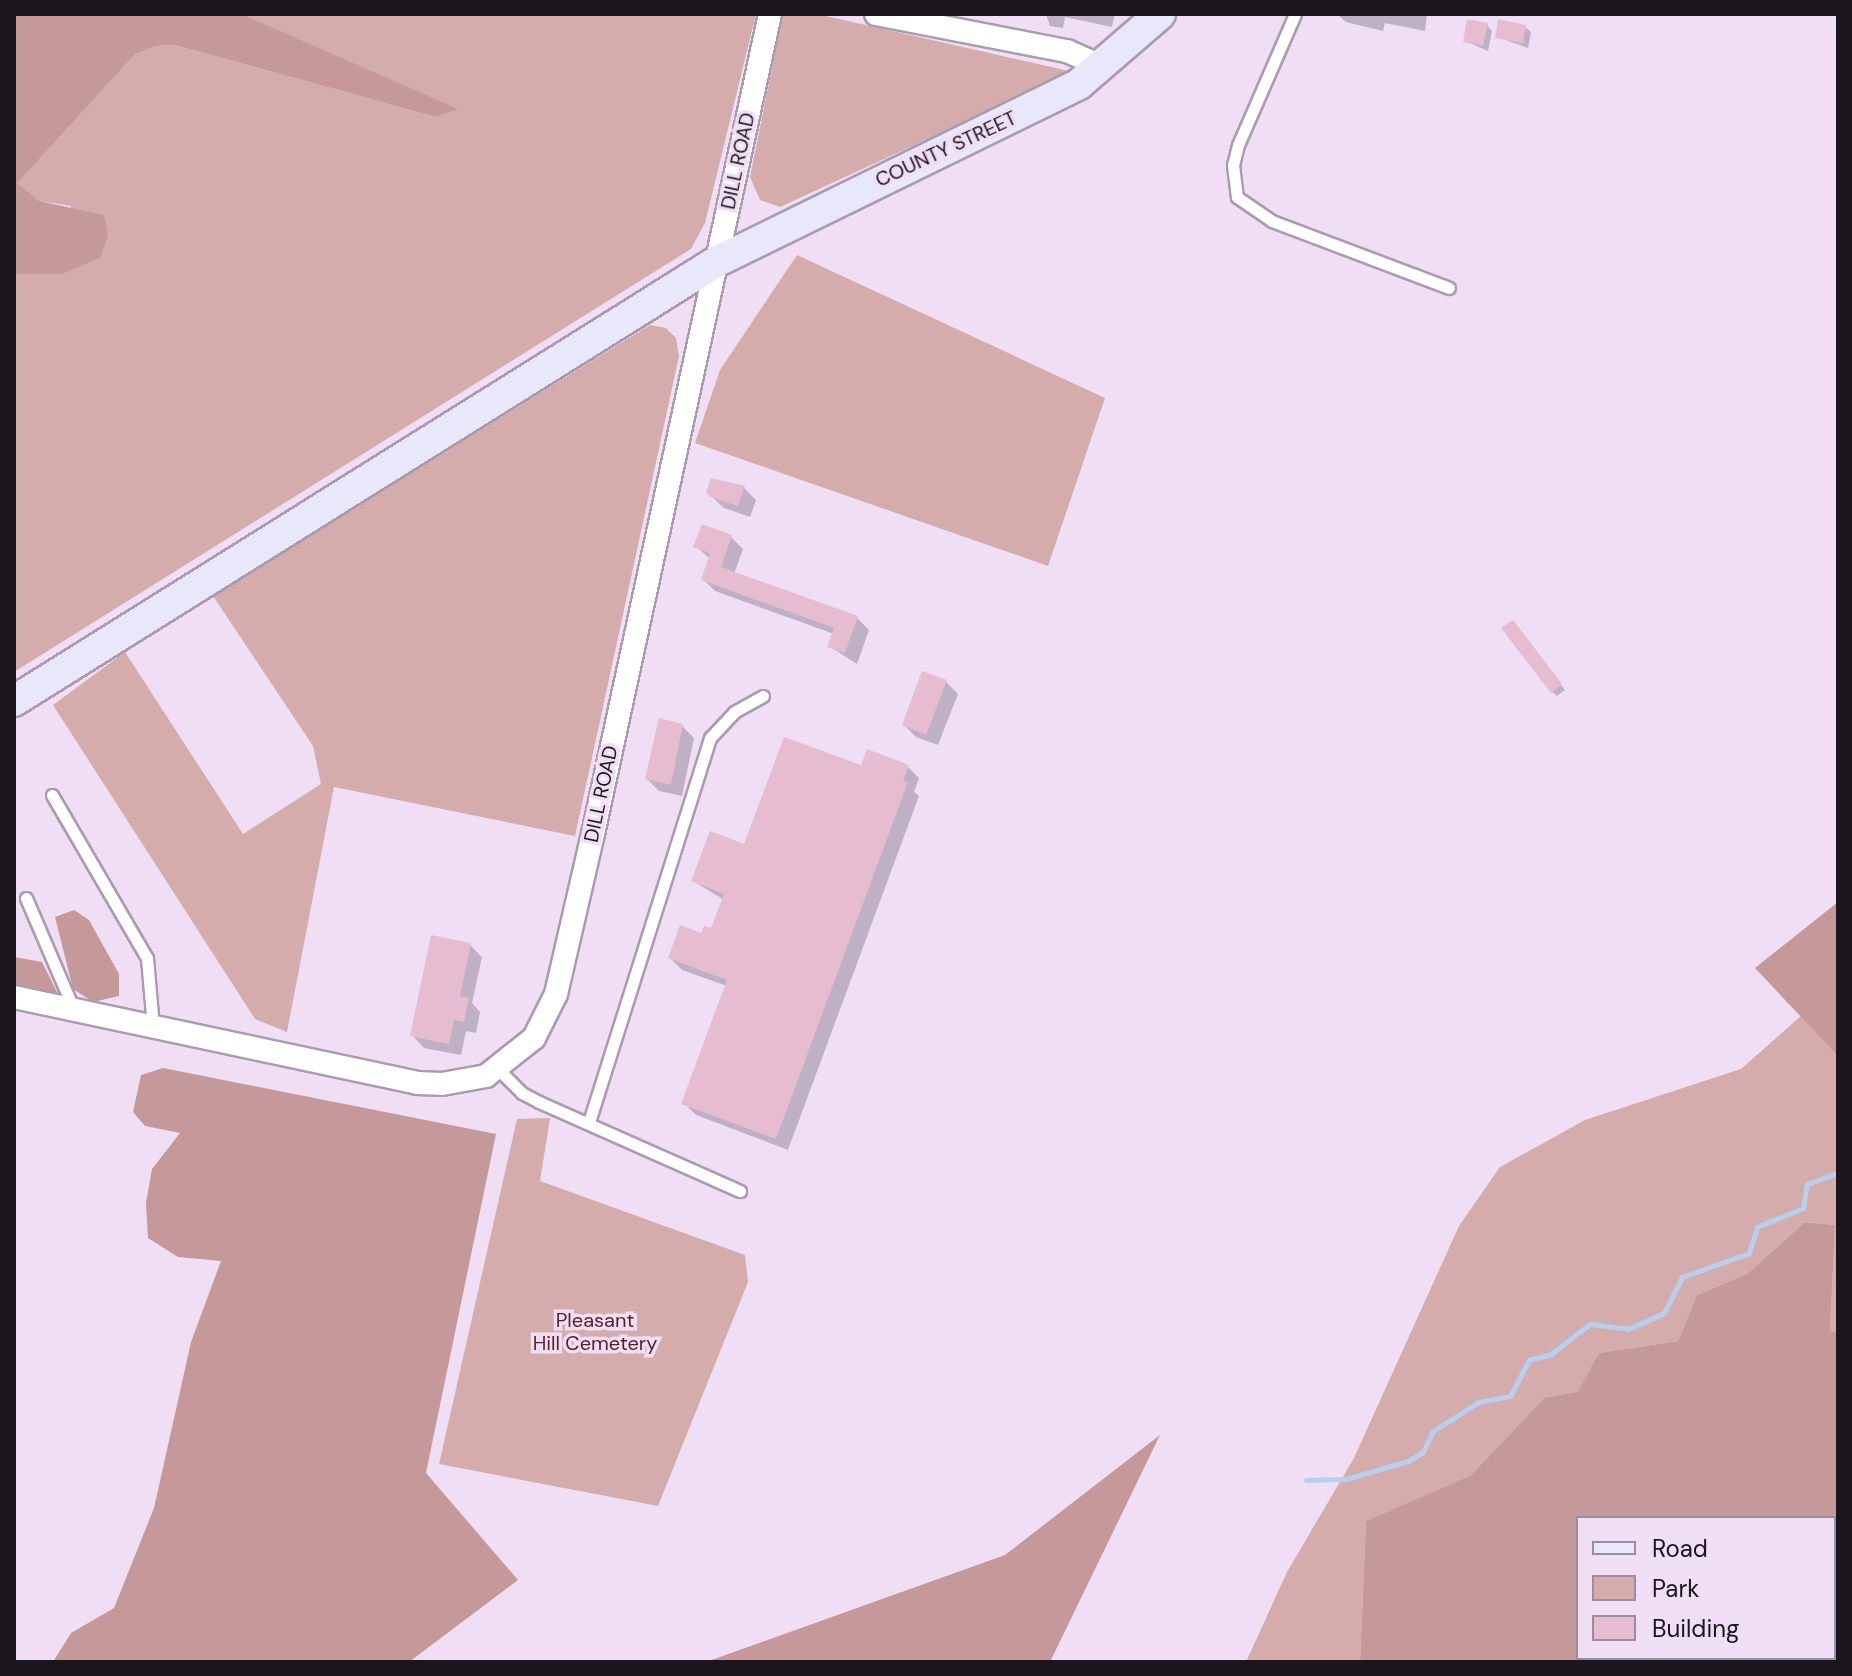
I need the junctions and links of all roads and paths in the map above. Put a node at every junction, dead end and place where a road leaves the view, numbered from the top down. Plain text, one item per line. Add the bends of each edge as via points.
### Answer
1 (770, 14) edge
2 (876, 14) edge
3 (1160, 14) edge
4 (1295, 14) edge
5 (1103, 67) junction
6 (716, 262) junction
7 (1449, 288) dead end
8 (763, 696) dead end
9 (14, 701) edge
10 (52, 795) dead end
11 (26, 898) dead end
12 (14, 997) edge
13 (74, 1010) junction
14 (153, 1027) junction
15 (499, 1070) junction
16 (589, 1122) junction
17 (740, 1191) dead end

1 - 6 street, DILL ROAD
2 - 5 street via 1067,51
3 - 5 street, COUNTY STREET
4 - 7 lane via 1238,145 1233,165 1237,197 1272,221
5 - 6 street, COUNTY STREET via 1047,102
6 - 9 street, COUNTY STREET
6 - 15 street, DILL ROAD via 556,994 534,1038
8 - 16 lane via 734,712 710,738
10 - 14 lane via 147,958
11 - 13 lane
12 - 13 street, DILL ROAD
13 - 14 street, DILL ROAD
14 - 15 street, DILL ROAD via 417,1083 467,1081
15 - 16 lane via 522,1093
16 - 17 lane

